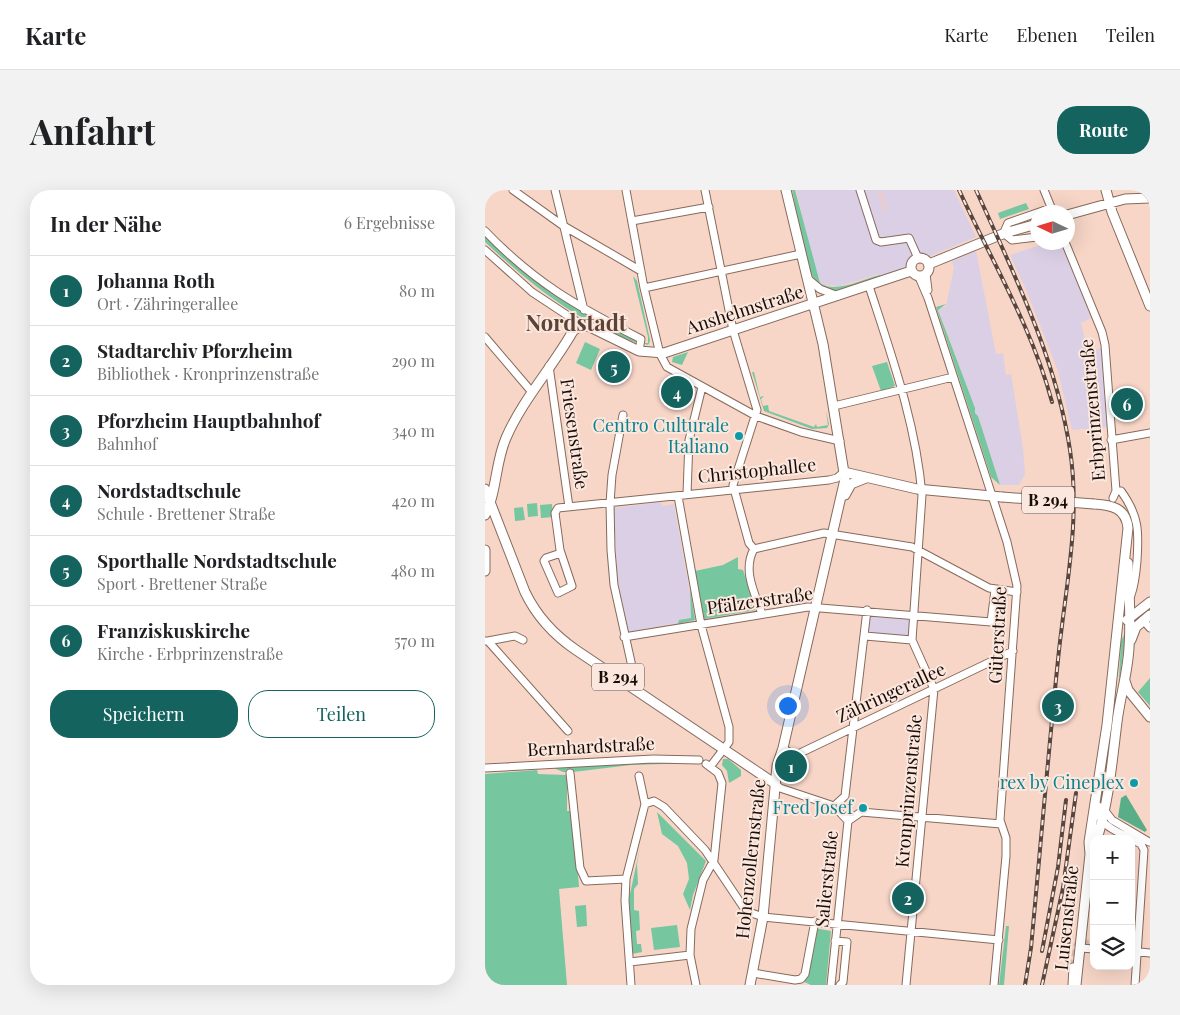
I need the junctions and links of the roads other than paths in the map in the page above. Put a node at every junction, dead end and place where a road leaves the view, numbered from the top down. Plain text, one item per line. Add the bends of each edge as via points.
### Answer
1 (513, 190) edge
2 (555, 190) edge
3 (626, 190) edge
4 (705, 190) edge
5 (786, 190) edge
6 (860, 190) edge
7 (1045, 190) edge
8 (1107, 190) edge
9 (1150, 198) edge
10 (1109, 204) junction
11 (1050, 205) edge
12 (709, 207) junction
13 (1075, 213) edge
14 (1030, 217) edge
15 (632, 221) junction
16 (562, 226) junction
17 (1030, 226) edge
18 (485, 231) edge
19 (1005, 233) junction
20 (1030, 238) edge
21 (485, 250) edge
22 (1068, 250) edge
23 (801, 254) junction
24 (918, 258) junction
25 (929, 264) junction
26 (721, 270) junction
27 (641, 271) junction
28 (918, 274) junction
29 (808, 279) junction
30 (869, 286) junction
31 (644, 288) junction
32 (838, 296) junction
33 (814, 305) junction
34 (1150, 306) edge
35 (584, 310) junction
36 (582, 325) junction
37 (733, 330) junction
38 (485, 337) edge
39 (639, 351) junction
40 (660, 354) junction
41 (549, 365) junction
42 (953, 377) junction
43 (702, 387) junction
44 (903, 390) junction
45 (531, 391) junction
46 (834, 406) junction
47 (623, 415) dead end
48 (756, 416) junction
49 (1150, 433) edge
50 (1111, 440) junction
51 (839, 441) junction
52 (844, 472) junction
53 (868, 477) junction
54 (485, 489) edge
55 (921, 489) junction
56 (733, 490) junction
57 (687, 494) junction
58 (677, 496) junction
59 (992, 496) junction
60 (610, 503) junction
61 (491, 504) junction
62 (841, 504) junction
63 (569, 507) junction
64 (485, 515) edge
65 (833, 535) junction
66 (917, 548) junction
67 (754, 549) junction
68 (485, 550) edge
69 (561, 553) junction
70 (1126, 553) junction
71 (485, 571) edge
72 (995, 590) junction
73 (1017, 592) junction
74 (1120, 597) junction
75 (1130, 600) junction
76 (1147, 604) edge
77 (815, 607) junction
78 (867, 610) junction
79 (762, 614) junction
80 (914, 614) junction
81 (1147, 617) edge
82 (1130, 618) junction
83 (991, 622) joint
84 (701, 625) junction
85 (1150, 628) edge
86 (1117, 632) junction
87 (865, 636) junction
88 (624, 637) junction
89 (523, 640) dead end
90 (912, 640) junction
91 (486, 641) edge
92 (1129, 648) junction
93 (1013, 651) junction
94 (1112, 679) junction
95 (1125, 680) junction
96 (628, 684) junction
97 (934, 689) junction
98 (1121, 691) junction
99 (1142, 708) junction
100 (1150, 717) edge
101 (852, 728) junction
102 (569, 731) dead end
103 (724, 748) junction
104 (786, 749) junction
105 (705, 764) junction
106 (485, 768) edge
107 (570, 773) dead end
108 (639, 776) dead end
109 (774, 783) junction
110 (643, 790) junction
111 (1097, 793) junction
112 (654, 801) junction
113 (645, 804) junction
114 (834, 806) junction
115 (923, 818) junction
116 (848, 821) junction
117 (1107, 821) junction
118 (1001, 824) junction
119 (1090, 835) edge
120 (1099, 835) edge
121 (1126, 835) edge
122 (1135, 841) edge
123 (1149, 842) edge
124 (714, 860) junction
125 (1090, 866) edge
126 (626, 880) junction
127 (763, 917) junction
128 (815, 921) junction
129 (838, 923) junction
130 (911, 931) junction
131 (999, 940) junction
132 (835, 941) junction
133 (1090, 946) edge
134 (1080, 948) junction
135 (1135, 952) edge
136 (1150, 953) edge
137 (690, 955) junction
138 (630, 962) junction
139 (1073, 967) tunnel mouth
140 (1135, 970) edge
141 (753, 974) junction
142 (631, 985) edge
143 (696, 985) edge
144 (750, 985) edge
145 (831, 985) edge
146 (840, 985) edge
147 (906, 985) edge
148 (994, 985) edge
149 (1072, 985) edge
150 (1076, 985) edge
151 (1135, 985) edge

1 - 16 street
2 - 16 street
3 - 15 street
4 - 12 street
5 - 23 main road, Hohenzollernstraße
6 - 24 street via 876,240 909,238
7 - 11 street
8 - 10 main road
9 - 10 main road
10 - 13 main road
10 - 34 main road
12 - 15 street
12 - 26 street
14 - 19 street via 1009,223
15 - 27 street
16 - 27 street
16 - 35 street
17 - 19 main road
18 - 35 street via 541,282
19 - 20 street via 1014,240
19 - 25 main road
21 - 36 street via 532,292
22 - 50 street, Erbprinzenstraße via 1104,338
23 - 26 street
23 - 29 main road, Hohenzollernstraße
24 - 25 main road
24 - 28 main road via 912,262
25 - 28 main road
26 - 31 street
26 - 37 street
27 - 31 street
28 - 30 main road, Anshelmstraße
28 - 42 street, Güterstraße
29 - 32 street, Anshelmstraße
29 - 33 main road, Hohenzollernstraße
30 - 32 main road, Anshelmstraße
30 - 44 street
31 - 40 street
32 - 33 main road, Anshelmstraße
33 - 37 main road, Anshelmstraße
33 - 46 main road, Hohenzollernstraße
35 - 39 street via 641,339
36 - 39 main road
36 - 41 main road via 573,331
37 - 40 main road, Anshelmstraße
37 - 48 street
38 - 45 street
39 - 40 main road
40 - 43 street via 669,368
41 - 45 main road
41 - 63 street, Friesenstraße
42 - 44 street
42 - 59 street, Güterstraße
43 - 48 street
43 - 57 street via 689,440
44 - 46 street
44 - 55 street
45 - 61 main road via 501,450
46 - 51 main road, Hohenzollernstraße
47 - 60 street
48 - 51 street
48 - 56 street via 734,478
49 - 50 street
50 - 75 street, Erbprinzenstraße via 1114,494 1121,491 1138,526 1135,581
51 - 52 main road, Hohenzollernstraße
52 - 53 main road, B 294
52 - 56 street, Christophallee via 829,480
52 - 62 main road, Hohenzollernstraße
53 - 55 main road, B 294
53 - 62 main road, Hohenzollernstraße via 850,486
54 - 61 main road, B 294
55 - 59 main road, B 294
55 - 66 street
56 - 57 street, Christophallee
56 - 67 street via 750,546
57 - 58 street, Christophallee
58 - 60 street, Christophallee
58 - 84 street
59 - 70 main road, B 294, bridge via 1108,505 1121,510 1128,528
59 - 73 street, Güterstraße via 1013,564
60 - 63 street, Christophallee
60 - 88 street via 613,574
61 - 64 main road
61 - 96 main road, B 294 via 525,592 542,619 569,645
62 - 65 main road, Hohenzollernstraße
63 - 69 street via 558,508 555,512
65 - 66 street
65 - 67 street via 822,534
65 - 77 main road, Hohenzollernstraße
66 - 72 street
66 - 80 street
67 - 79 street via 749,559 749,570
68 - 71 main road
69 - 69 street via 572,586 558,593 544,561
70 - 74 main road, B 294
70 - 75 main road, B 294
72 - 73 street
72 - 83 street, Güterstraße
73 - 93 street, Güterstraße
74 - 75 main road
74 - 86 main road, B 294
75 - 76 main road via 1135,608
75 - 82 main road, B 294
76 - 82 main road
77 - 78 street, Pfälzerstraße
77 - 79 street, Pfälzerstraße
77 - 104 main road, Hohenzollernstraße
78 - 80 street, Pfälzerstraße
78 - 87 street, Salierstraße
79 - 84 street, Pfälzerstraße
80 - 83 street, Pfälzerstraße
80 - 90 street
81 - 85 street
81 - 92 main road via 1135,629
82 - 86 main road
82 - 92 main road, B 294
84 - 88 street, Pfälzerstraße
84 - 103 street via 728,724 729,739
86 - 94 main road, Luisenstraße
87 - 90 street
87 - 101 street, Salierstraße
88 - 96 street via 633,671
89 - 91 street via 515,636
90 - 97 street
91 - 102 street
92 - 95 main road
93 - 97 street, Zähringerallee
93 - 118 street, Güterstraße
94 - 98 main road
94 - 111 main road, Luisenstraße
95 - 98 main road
95 - 99 main road
96 - 103 main road, B 294
97 - 101 street, Zähringerallee
97 - 115 street, Kronprinzenstraße
98 - 99 main road
98 - 117 main road via 1105,812
99 - 100 main road
101 - 104 street, Zähringerallee via 794,756
101 - 114 street, Salierstraße via 845,796
103 - 105 street
103 - 109 main road, B 294
104 - 109 main road, Hohenzollernstraße
105 - 106 street, Bernhardstraße via 691,758
105 - 124 street via 718,773 722,783
107 - 126 street via 580,868 586,881
108 - 110 street
109 - 114 street via 780,788
109 - 127 main road, Hohenzollernstraße
110 - 112 street
110 - 113 street
111 - 117 street via 1098,814
111 - 119 main road, Luisenstraße
112 - 113 street
112 - 124 street via 664,807
113 - 126 street
114 - 116 street
115 - 116 street via 861,812
115 - 118 street
115 - 130 street, Kronprinzenstraße
116 - 129 street, Salierstraße
117 - 120 main road
117 - 121 street
117 - 123 street
118 - 131 street, Güterstraße via 1007,845
122 - 135 street via 1143,846 1144,854
124 - 127 street via 746,910
124 - 137 street via 709,865 697,899
125 - 134 main road, Luisenstraße
126 - 138 street
127 - 128 street
127 - 141 main road, Hohenzollernstraße
128 - 129 street
128 - 141 street, Salierstraße via 801,979
129 - 130 street
129 - 132 street, Salierstraße
130 - 131 street
130 - 147 street, Kronprinzenstraße
131 - 148 street, Güterstraße
132 - 145 street, Salierstraße
132 - 146 street, Salierstraße via 847,942
133 - 134 street
134 - 150 main road, Luisenstraße
135 - 136 street
137 - 138 street
137 - 143 street
138 - 142 street
139 - 149 street
140 - 151 street
141 - 144 main road, Hohenzollernstraße

